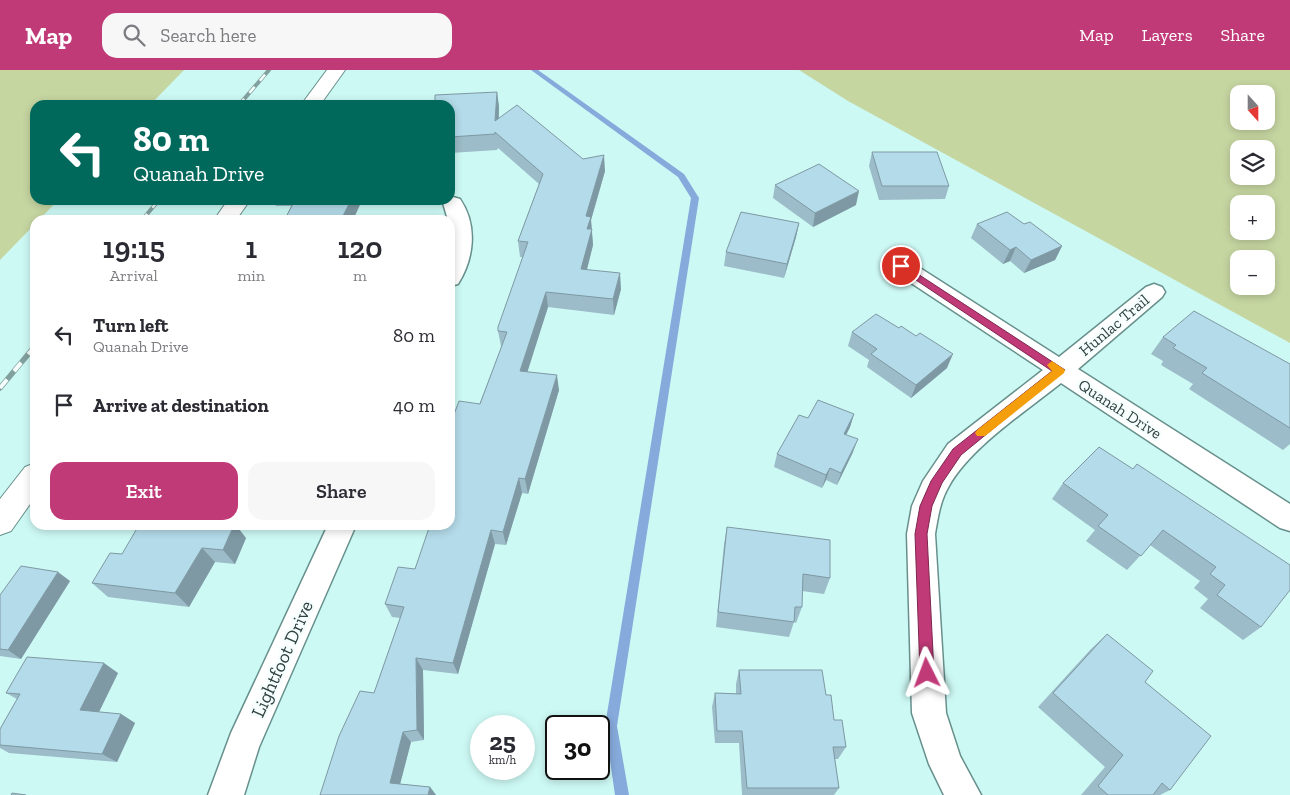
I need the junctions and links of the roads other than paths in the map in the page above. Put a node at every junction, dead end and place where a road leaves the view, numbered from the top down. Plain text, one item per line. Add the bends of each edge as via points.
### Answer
1 (336, 70) edge
2 (314, 100) edge
3 (454, 205) edge
4 (901, 266) dead end
5 (455, 268) edge
6 (1154, 292) dead end
7 (1060, 370) junction
8 (30, 482) edge
9 (1290, 519) edge
10 (0, 522) edge
11 (340, 530) edge
12 (226, 795) edge
13 (963, 795) edge

1 - 2 main road
3 - 5 street via 463,243
4 - 7 street, Quanah Drive
6 - 7 street, Hunlac Trail
7 - 9 street, Quanah Drive
7 - 13 street, Hunlac Trail via 957,452 937,481 926,506 921,534 929,713 946,764
8 - 10 main road
11 - 12 street, Lightfoot Drive via 243,745

